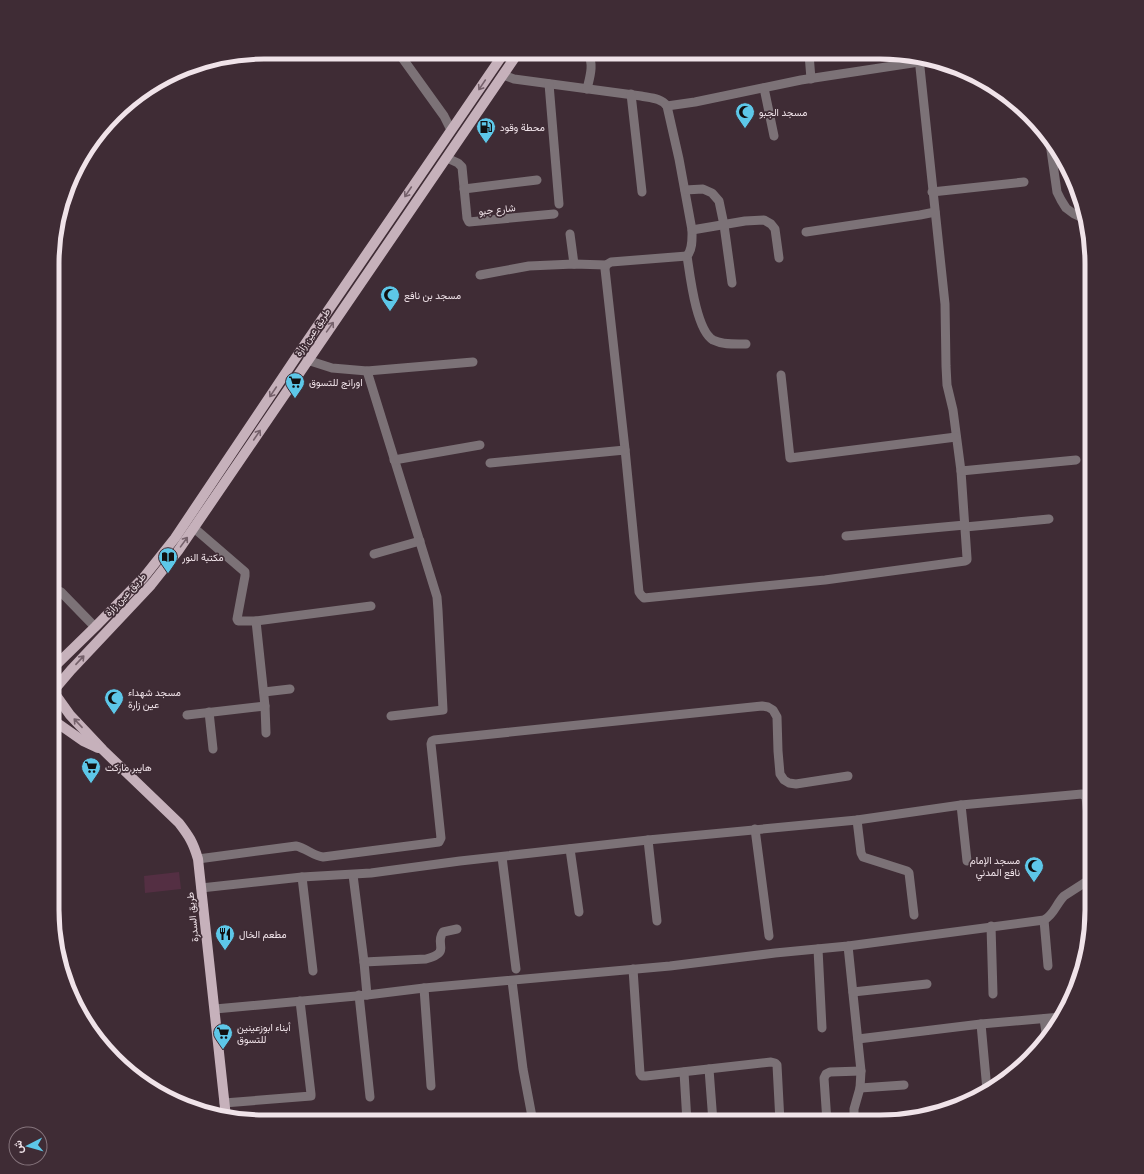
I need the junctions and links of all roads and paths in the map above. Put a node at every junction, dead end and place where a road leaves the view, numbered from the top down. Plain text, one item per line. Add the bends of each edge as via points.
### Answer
1 (403, 59) edge
2 (500, 59) edge
3 (514, 59) edge
4 (592, 59) edge
5 (809, 59) edge
6 (910, 62) edge
7 (919, 63) edge
8 (503, 75) junction
9 (811, 79) junction
10 (549, 84) junction
11 (764, 88) junction
12 (587, 89) junction
13 (631, 94) junction
14 (667, 106) junction
15 (442, 112) junction
16 (461, 115) junction
17 (451, 130) junction
18 (774, 136) dead end
19 (1051, 152) edge
20 (447, 158) junction
21 (536, 180) dead end
22 (1024, 182) dead end
23 (464, 189) junction
24 (685, 190) junction
25 (642, 192) dead end
26 (932, 192) junction
27 (559, 204) dead end
28 (935, 212) junction
29 (554, 214) dead end
30 (1079, 216) edge
31 (724, 225) junction
32 (692, 230) junction
33 (806, 232) dead end
34 (570, 234) dead end
35 (687, 256) junction
36 (779, 258) dead end
37 (574, 264) junction
38 (606, 264) junction
39 (480, 275) dead end
40 (732, 283) dead end
41 (746, 344) dead end
42 (307, 360) junction
43 (473, 362) dead end
44 (367, 371) junction
45 (781, 376) dead end
46 (956, 437) junction
47 (480, 445) dead end
48 (626, 450) junction
49 (394, 460) junction
50 (1076, 460) dead end
51 (490, 463) dead end
52 (960, 470) junction
53 (1049, 519) dead end
54 (965, 526) junction
55 (194, 528) junction
56 (846, 536) dead end
57 (420, 542) junction
58 (374, 554) dead end
59 (59, 591) edge
60 (371, 606) dead end
61 (256, 621) junction
62 (95, 627) junction
63 (59, 662) edge
64 (59, 674) edge
65 (66, 675) junction
66 (59, 686) edge
67 (290, 689) dead end
68 (264, 692) junction
69 (59, 700) edge
70 (265, 706) junction
71 (209, 712) junction
72 (187, 715) dead end
73 (391, 716) dead end
74 (59, 726) edge
75 (266, 733) dead end
76 (213, 749) dead end
77 (103, 750) junction
78 (848, 776) dead end
79 (1085, 796) edge
80 (960, 805) junction
81 (857, 820) junction
82 (755, 829) junction
83 (648, 840) junction
84 (570, 849) junction
85 (502, 856) junction
86 (198, 859) junction
87 (967, 861) dead end
88 (353, 875) junction
89 (302, 877) junction
90 (1085, 882) edge
91 (201, 888) junction
92 (579, 912) dead end
93 (914, 915) dead end
94 (1044, 920) junction
95 (657, 921) dead end
96 (990, 926) junction
97 (457, 929) dead end
98 (769, 936) dead end
99 (848, 946) junction
100 (818, 948) junction
101 (364, 962) junction
102 (1048, 966) dead end
103 (516, 969) dead end
104 (633, 969) junction
105 (313, 971) dead end
106 (512, 981) junction
107 (928, 984) dead end
108 (424, 988) junction
109 (853, 992) junction
110 (993, 994) dead end
111 (363, 995) junction
112 (300, 1001) junction
113 (214, 1009) junction
114 (1054, 1018) edge
115 (1044, 1019) junction
116 (981, 1024) junction
117 (822, 1028) dead end
118 (1045, 1031) edge
119 (858, 1038) junction
120 (709, 1069) junction
121 (861, 1071) junction
122 (684, 1072) junction
123 (904, 1085) dead end
124 (987, 1085) edge
125 (431, 1086) dead end
126 (860, 1088) junction
127 (370, 1097) dead end
128 (224, 1103) junction
129 (225, 1111) edge
130 (532, 1115) edge
131 (687, 1115) edge
132 (712, 1115) edge
133 (780, 1115) edge
134 (827, 1115) edge
135 (854, 1115) edge

1 - 15 street
2 -> 16 main road, طريق عين زارة
3 - 8 main road, طريق عين زارة
4 - 12 street
5 - 9 street
6 - 9 street
7 - 26 street
8 - 10 street
8 - 20 main road, طريق عين زارة
9 - 11 street
10 - 12 street
10 - 27 street
11 - 14 street
11 - 18 street
12 - 13 street
13 - 14 street via 662,100
13 - 25 street
14 - 24 street
15 - 16 street
15 - 17 street
16 - 17 main road, طريق عين زارة
17 -> 62 main road, طريق عين زارة via 175,538 144,577
19 - 30 street via 1057,192 1066,208
20 - 23 street, شارع جبو via 461,166
42 -> 20 main road, طريق عين زارة
21 - 23 street
22 - 26 street
23 - 29 street, شارع جبو via 467,218 470,222
24 - 31 street via 703,189 712,193 719,200
24 - 32 street
26 - 28 street
28 - 33 street
28 - 46 street via 945,304 947,385
31 - 32 street
31 - 36 street via 758,220 771,224 775,229
31 - 40 street
32 - 35 street via 692,241
34 - 37 street
35 - 38 street
35 - 41 street via 693,297 708,336 722,343
37 - 38 street
37 - 39 street via 529,266
38 - 48 street
42 - 44 street via 332,368
55 -> 42 main road, طريق عين زارة
43 - 44 street
44 - 49 street
45 - 46 street via 790,458
46 - 52 street
47 - 49 street
48 - 51 street
48 - 54 street via 639,592 644,598 825,580 965,561
49 - 57 street
50 - 52 street
52 - 54 street
53 - 54 street
54 - 56 street
55 - 61 street via 245,572 237,619
65 -> 55 main road, طريق عين زارة via 150,585
57 - 58 street
57 - 73 street via 437,596 444,709
59 - 62 street
60 - 61 street
61 - 68 street
62 - 63 main road, طريق عين زارة
64 - 65 main road
65 - 66 main road, طريق عين زارة
67 - 68 street
68 - 70 street
77 -> 69 main road, طريق السدرة
70 - 71 street
70 - 75 street
71 - 72 street
71 - 76 street
74 - 77 main road
77 - 86 main road, طريق السدرة via 179,822 192,841
78 - 86 street via 796,784 784,780 780,774 778,717 773,710 762,706 434,740 431,744 441,838 439,842 323,857 296,846
79 - 80 street via 1082,794
80 - 81 street
80 - 87 street
81 - 82 street
81 - 93 street via 863,857 910,873
82 - 83 street
82 - 98 street
83 - 84 street
83 - 95 street
84 - 85 street
84 - 92 street
85 - 88 street
85 - 103 street
86 - 91 main road, طريق السدرة
88 - 89 street
88 - 101 street
89 - 91 street
89 - 105 street
90 - 94 street via 1064,896
91 - 113 main road, طريق السدرة
94 - 96 street
94 - 102 street
96 - 99 street
96 - 110 street
97 - 101 street via 443,932 441,950 435,956 426,959
99 - 100 street
99 - 109 street
100 - 104 street
100 - 117 street
101 - 111 street
104 - 106 street
104 - 122 street via 640,1073 646,1076
106 - 108 street
106 - 130 street
107 - 109 street
108 - 111 street
108 - 125 street
109 - 119 street
111 - 112 street
111 - 127 street
112 - 113 street
112 - 128 street via 310,1096
113 - 128 main road, طريق السدرة
114 - 115 street
115 - 116 street
115 - 118 street
116 - 119 street
116 - 124 street
119 - 121 street
120 - 122 street
120 - 132 street
120 - 133 street via 775,1063
121 - 126 street
121 - 134 street via 826,1074 824,1078
122 - 131 street
123 - 126 street
126 - 135 street
128 - 129 main road, طريق السدرة

